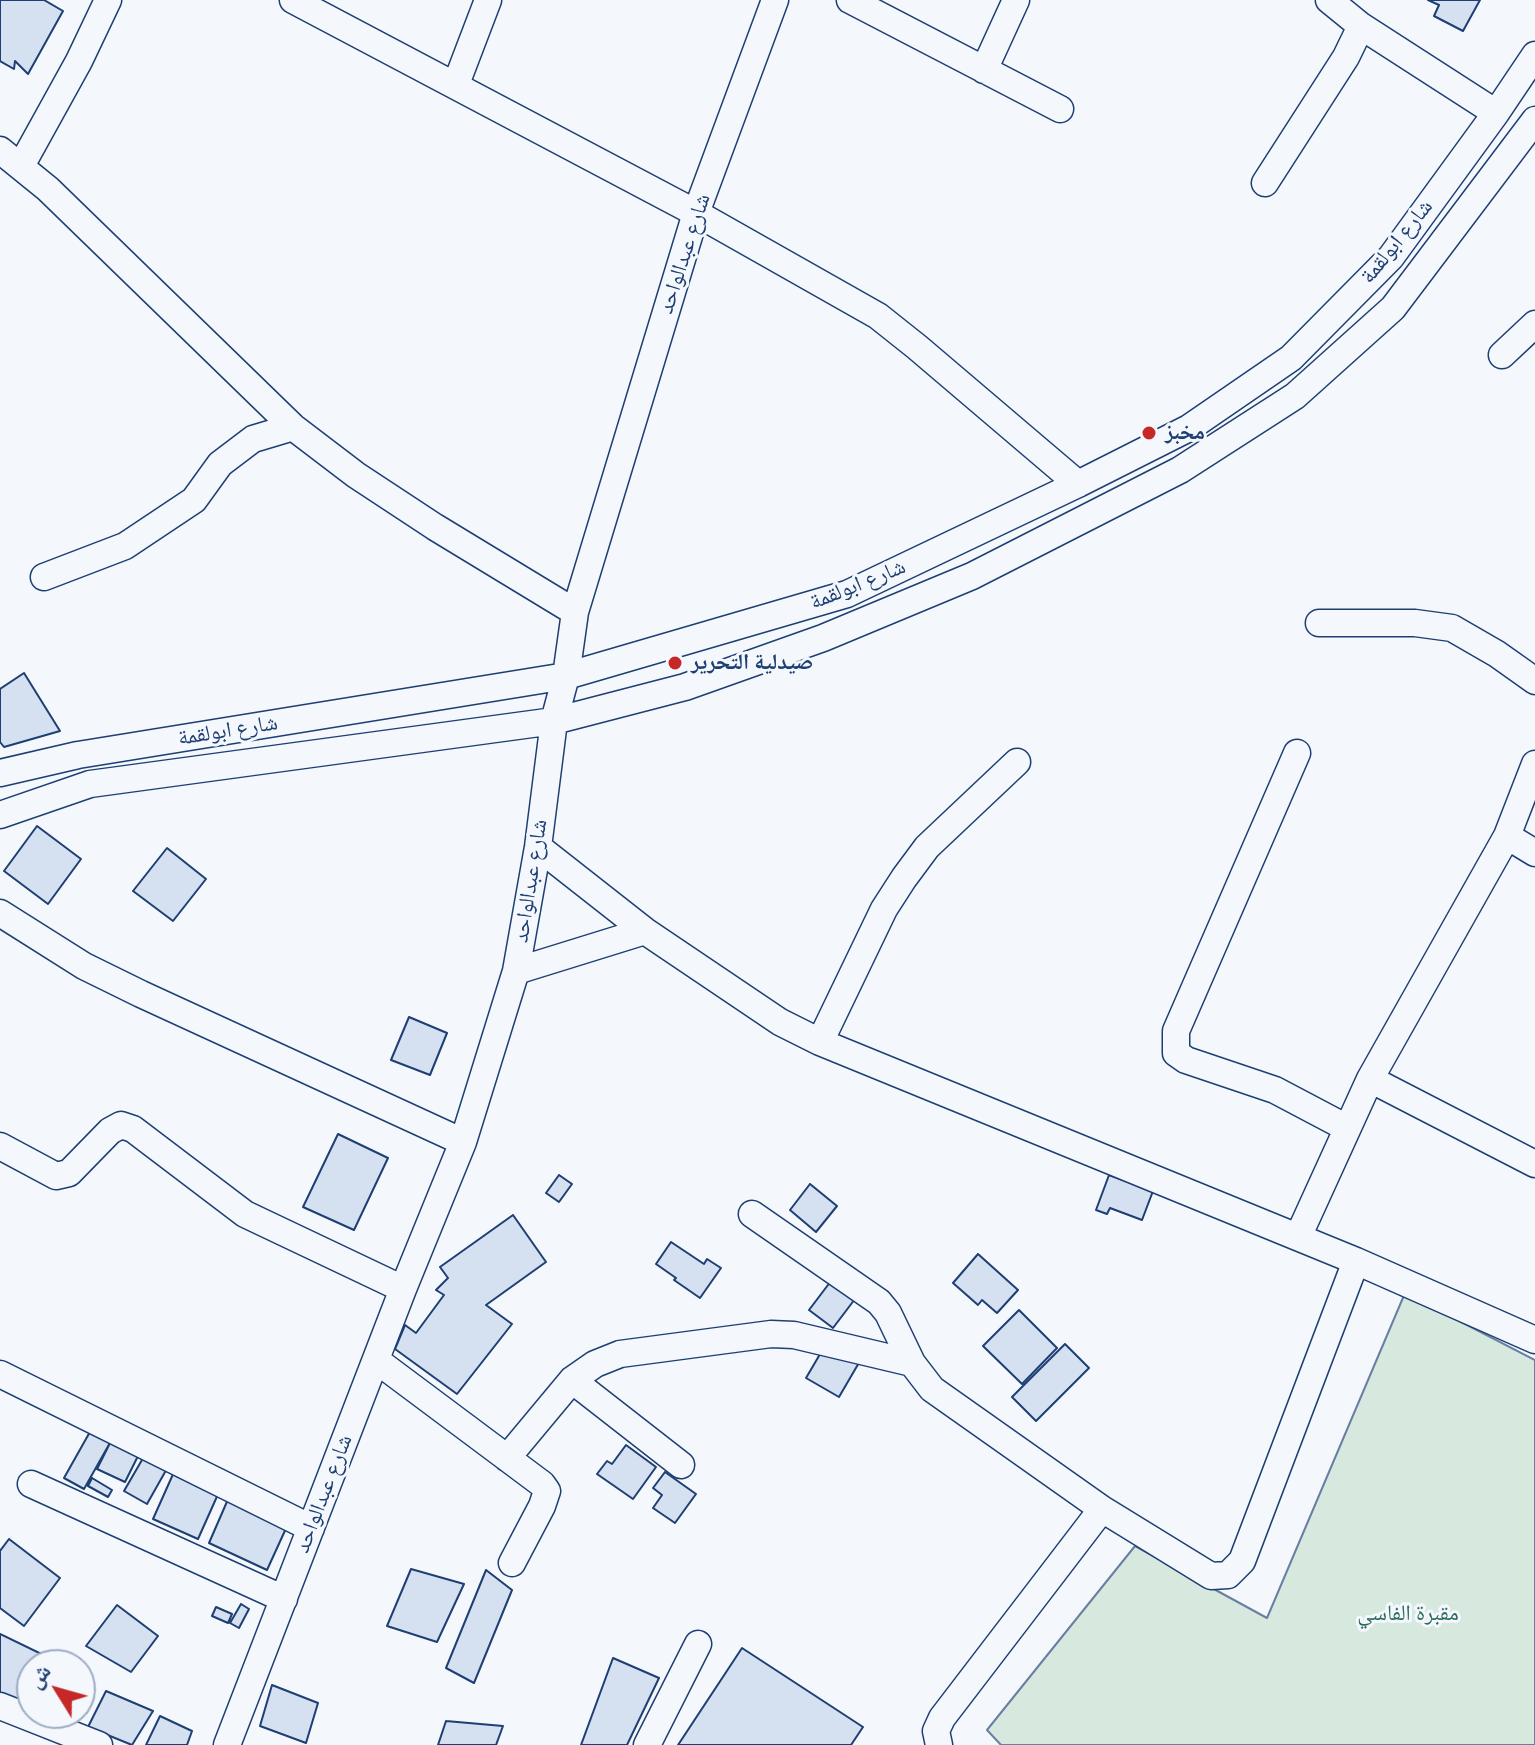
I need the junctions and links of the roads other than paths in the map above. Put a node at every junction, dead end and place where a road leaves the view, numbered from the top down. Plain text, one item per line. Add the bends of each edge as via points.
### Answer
1 (108, 0) edge
2 (293, 0) edge
3 (488, 0) edge
4 (775, 0) edge
5 (850, 0) edge
6 (1016, 0) edge
7 (1329, 0) edge
8 (1361, 26) junction
9 (1535, 55) edge
10 (984, 70) junction
11 (456, 84) junction
12 (1060, 109) dead end
13 (1496, 113) junction
14 (1535, 120) edge
15 (0, 150) edge
16 (21, 166) junction
17 (1265, 183) dead end
18 (696, 213) junction
19 (1535, 324) edge
20 (1502, 355) dead end
21 (293, 427) junction
22 (1078, 484) junction
23 (44, 577) dead end
24 (575, 612) junction
25 (1319, 623) dead end
26 (566, 676) junction
27 (1535, 681) edge
28 (554, 721) junction
29 (1297, 753) dead end
30 (1017, 762) dead end
31 (1535, 764) edge
32 (0, 773) edge
33 (0, 815) edge
34 (1507, 836) junction
35 (538, 847) junction
36 (1535, 853) edge
37 (0, 913) edge
38 (645, 931) junction
39 (516, 971) junction
40 (820, 1042) junction
41 (1370, 1079) junction
42 (1347, 1128) junction
43 (463, 1142) junction
44 (0, 1146) edge
45 (1535, 1164) edge
46 (752, 1214) dead end
47 (1298, 1237) junction
48 (1356, 1261) junction
49 (403, 1289) junction
50 (1535, 1340) edge
51 (376, 1360) junction
52 (912, 1363) junction
53 (0, 1374) edge
54 (572, 1380) junction
55 (507, 1458) junction
56 (681, 1465) dead end
57 (31, 1484) dead end
58 (1102, 1509) junction
59 (311, 1528) junction
60 (512, 1563) dead end
61 (284, 1599) junction
62 (698, 1644) dead end
63 (0, 1706) edge
64 (99, 1745) edge
65 (227, 1745) edge
66 (647, 1745) edge
67 (939, 1745) edge

1 - 16 street
2 - 11 street
3 - 11 street
4 - 18 street, شارع عبدالواحد
5 - 10 street
6 - 10 street
7 - 8 street
8 - 13 street
8 - 17 street
9 - 13 street, شارع ابولقمة
10 - 12 street
11 - 18 street
13 - 22 street, شارع ابولقمة via 1391,257 1291,358 1189,428
14 - 28 street, شارع ابولقمة via 1393,308 1295,396 1180,470 972,576 823,638 685,687
15 - 16 street
16 - 21 street
18 - 22 street via 878,316
18 - 24 street, شارع عبدالواحد
19 - 20 street
21 - 23 street via 253,439 220,464 194,500 125,546
21 - 24 street via 435,527
22 - 26 street, شارع ابولقمة via 847,594
24 - 26 street, شارع عبدالواحد
25 - 27 street via 1452,628
26 - 28 street, شارع عبدالواحد
26 - 32 street, شارع ابولقمة via 78,755
28 - 33 street, شارع ابولقمة via 90,784
28 - 35 street, شارع عبدالواحد
29 - 42 street via 1176,1031 1176,1053 1275,1090
30 - 40 street via 927,847 904,878
31 - 34 street
34 - 36 street
34 - 41 street
35 - 38 street
35 - 39 street, شارع عبدالواحد
37 - 43 street via 84,966
38 - 39 street
38 - 40 street via 780,1022
39 - 43 street, شارع عبدالواحد
40 - 47 street
41 - 42 street
41 - 45 street
42 - 47 street
43 - 49 street, شارع عبدالواحد
44 - 49 street via 56,1176 69,1173 110,1131 121,1125 133,1129 245,1214
46 - 52 street via 879,1302
47 - 48 street
48 - 50 street
48 - 58 street via 1242,1561 1228,1575 1211,1576
49 - 51 street, شارع عبدالواحد
51 - 55 street
51 - 59 street, شارع عبدالواحد
52 - 54 street via 771,1334 620,1354
52 - 58 street via 932,1389
53 - 59 street
54 - 55 street
54 - 56 street
55 - 60 street via 547,1491
57 - 61 street
58 - 67 street via 942,1718 936,1731
59 - 61 street, شارع عبدالواحد
61 - 65 street, شارع عبدالواحد
62 - 66 street
63 - 64 street

